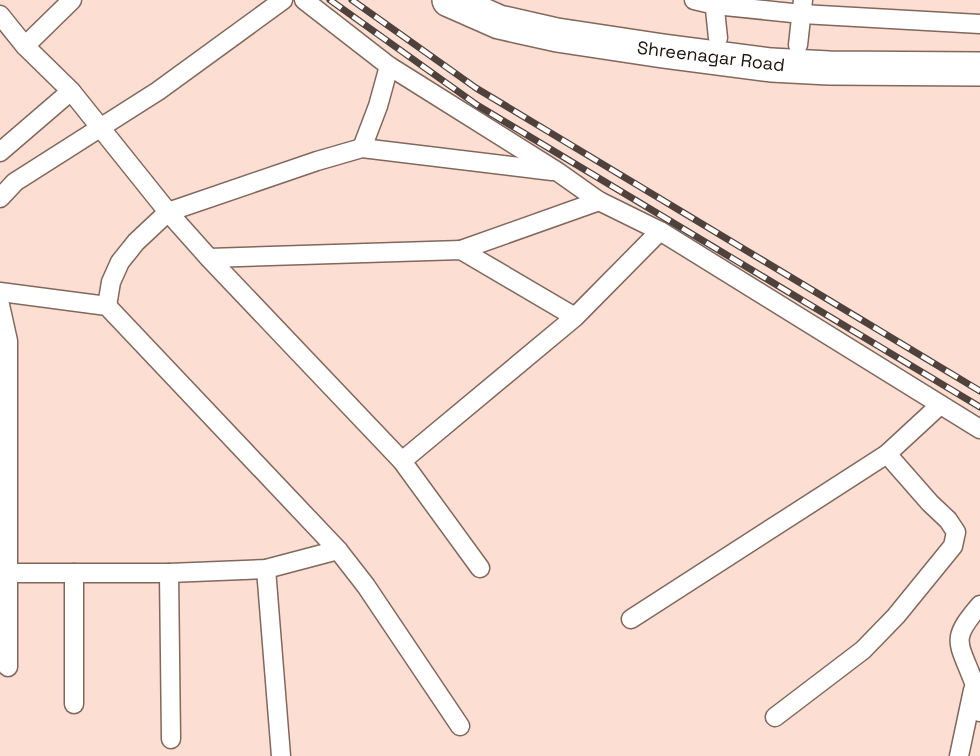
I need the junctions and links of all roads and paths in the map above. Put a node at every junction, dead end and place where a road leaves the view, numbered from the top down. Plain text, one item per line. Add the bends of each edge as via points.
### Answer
1 (72, 0) edge
2 (283, 0) edge
3 (304, 0) edge
4 (449, 0) edge
5 (500, 0) edge
6 (694, 0) edge
7 (714, 2) edge
8 (0, 15) edge
9 (801, 20) edge
10 (980, 24) edge
11 (718, 38) junction
12 (25, 46) junction
13 (980, 47) edge
14 (389, 66) junction
15 (980, 69) edge
16 (71, 91) junction
17 (100, 129) junction
18 (362, 148) junction
19 (0, 152) edge
20 (558, 172) junction
21 (0, 198) edge
22 (599, 201) junction
23 (168, 212) junction
24 (660, 231) junction
25 (461, 250) junction
26 (209, 258) junction
27 (0, 292) edge
28 (0, 305) edge
29 (107, 306) junction
30 (575, 317) junction
31 (4, 401) edge
32 (940, 405) junction
33 (980, 429) edge
34 (887, 454) junction
35 (402, 461) junction
36 (338, 550) junction
37 (480, 568) dead end
38 (266, 569) junction
39 (4, 573) edge
40 (74, 573) junction
41 (169, 573) junction
42 (980, 605) edge
43 (631, 619) dead end
44 (8, 667) dead end
45 (977, 681) edge
46 (74, 704) dead end
47 (980, 712) edge
48 (775, 717) dead end
49 (460, 726) dead end
50 (171, 739) dead end
51 (281, 756) edge
52 (959, 756) edge

1 - 12 street
2 - 17 street
3 - 14 street
4 - 15 highway, Shreenagar Road via 510,25 674,52 818,67
5 - 11 highway, Shreenagar Road via 560,15
6 - 7 street
7 - 9 street
7 - 11 street
8 - 12 street
9 - 10 street
9 - 11 highway, Shreenagar Road
9 - 13 highway, Shreenagar Road
12 - 16 street
14 - 18 street
14 - 20 street
16 - 17 street
16 - 19 street
17 - 21 street via 15,182
17 - 23 street
18 - 20 street
18 - 23 street
20 - 22 street
22 - 24 street
22 - 25 street
23 - 26 street
23 - 29 street via 120,262
24 - 30 street
24 - 32 street
25 - 26 street
25 - 30 street
26 - 35 street
27 - 29 street
28 - 31 street via 9,340
29 - 36 street
30 - 35 street
31 - 39 street
32 - 33 street
32 - 34 street
34 - 43 street
34 - 48 street via 948,520 956,532 953,546 897,616 863,650
35 - 37 street
36 - 38 street
36 - 49 street
38 - 41 street
38 - 51 street
39 - 40 street
39 - 44 street
40 - 41 street
40 - 46 street
41 - 50 street
42 - 45 street via 961,632 959,648
45 - 47 street
45 - 52 street

